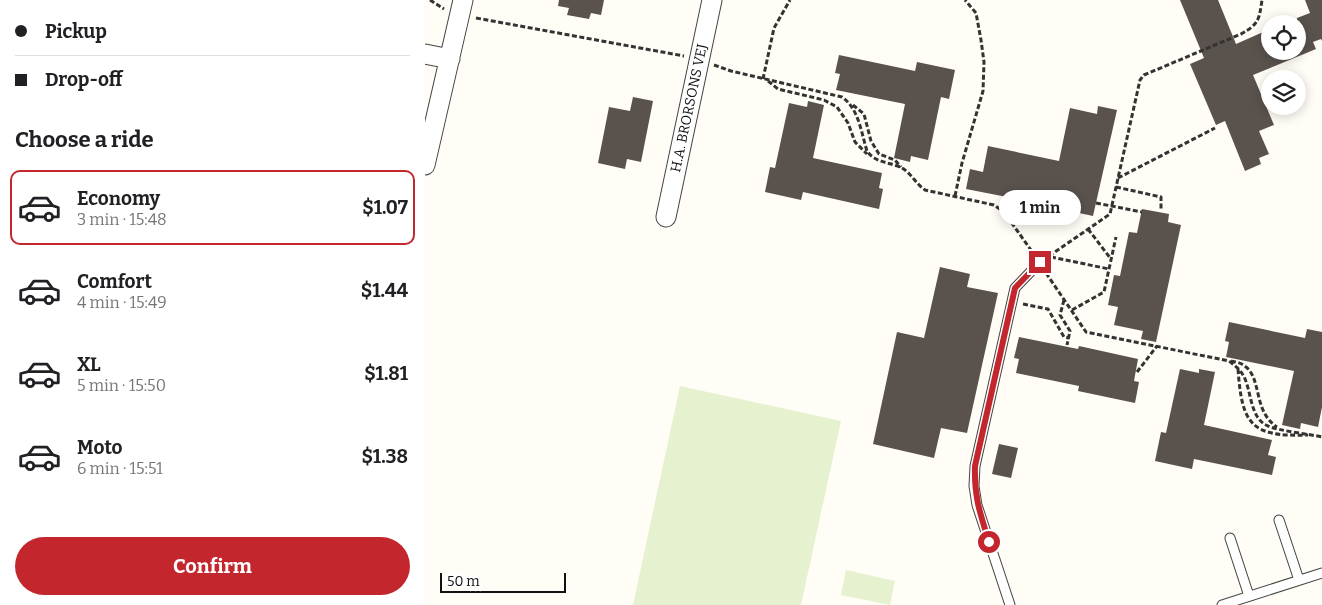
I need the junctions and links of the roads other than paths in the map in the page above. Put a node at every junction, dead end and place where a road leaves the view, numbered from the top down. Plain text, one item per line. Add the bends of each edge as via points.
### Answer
1 (712, 0) edge
2 (461, 8) edge
3 (425, 54) edge
4 (450, 59) junction
5 (425, 165) edge
6 (666, 217) dead end
7 (1040, 262) road end
8 (1279, 520) dead end
9 (1229, 538) dead end
10 (1322, 573) edge
11 (1299, 580) junction
12 (1249, 596) junction
13 (1010, 605) edge
14 (1222, 605) edge

1 - 6 street, H.A. BRORSONS VEJ
2 - 4 street
3 - 4 street
4 - 5 street
7 - 13 lane via 1015,288 975,466 977,505
8 - 11 lane
9 - 12 lane
10 - 11 lane
11 - 12 lane
12 - 14 lane

